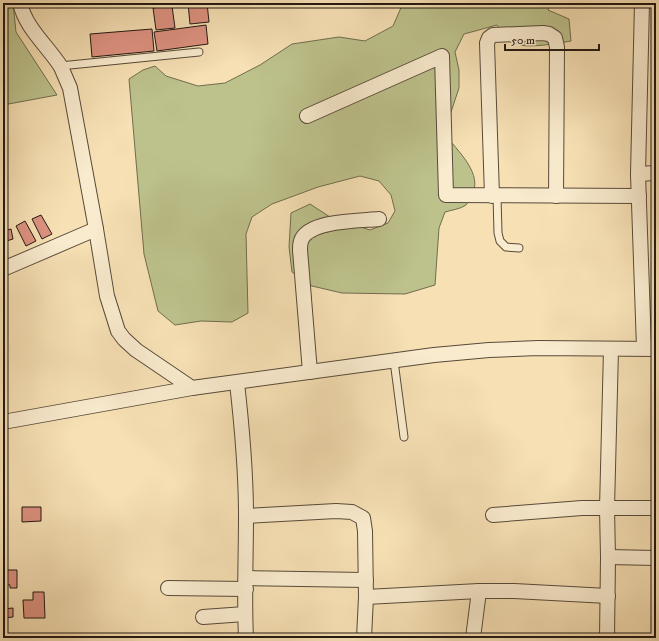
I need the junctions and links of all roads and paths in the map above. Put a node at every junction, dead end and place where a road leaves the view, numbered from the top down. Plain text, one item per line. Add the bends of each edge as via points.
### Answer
1 (20, 3) edge
2 (642, 3) edge
3 (198, 52) dead end
4 (60, 66) junction
5 (307, 116) dead end
6 (656, 173) edge
7 (638, 174) junction
8 (494, 196) junction
9 (556, 196) junction
10 (639, 196) junction
11 (379, 219) dead end
12 (96, 229) junction
13 (519, 248) dead end
14 (3, 269) edge
15 (650, 349) edge
16 (611, 350) junction
17 (394, 361) junction
18 (310, 372) junction
19 (237, 382) junction
20 (192, 388) junction
21 (3, 422) edge
22 (404, 437) dead end
23 (607, 508) junction
24 (656, 508) edge
25 (493, 515) dead end
26 (246, 516) junction
27 (608, 557) junction
28 (656, 558) edge
29 (366, 580) junction
30 (246, 583) junction
31 (168, 588) dead end
32 (479, 591) junction
33 (608, 596) junction
34 (366, 597) junction
35 (245, 614) junction
36 (203, 617) dead end
37 (246, 638) edge
38 (364, 638) edge
39 (473, 638) edge
40 (607, 638) edge

1 - 4 street via 30,27
2 - 7 street
3 - 4 lane
4 - 12 street via 70,88
5 - 8 street via 442,56 446,195
6 - 7 street
7 - 10 street
8 - 9 street
8 - 9 street via 487,43 493,35 543,33 555,38 557,47
8 - 13 lane via 500,241 506,247
9 - 10 street
10 - 15 street
11 - 18 street via 322,225 308,232 301,241
12 - 14 street
12 - 20 street via 107,296 118,331 136,350
15 - 16 street
16 - 17 street via 489,350
16 - 23 street
17 - 18 street
17 - 22 lane
18 - 19 street
19 - 20 street
19 - 26 street via 243,434
20 - 21 street
23 - 24 street
23 - 25 street
23 - 27 street
26 - 29 street via 352,512 362,518 365,531
26 - 30 street
27 - 28 street
27 - 33 street
29 - 30 street
29 - 34 street
30 - 31 street
30 - 35 street
32 - 33 street
32 - 34 street
32 - 39 street
33 - 40 street
34 - 38 street
35 - 36 street
35 - 37 street

